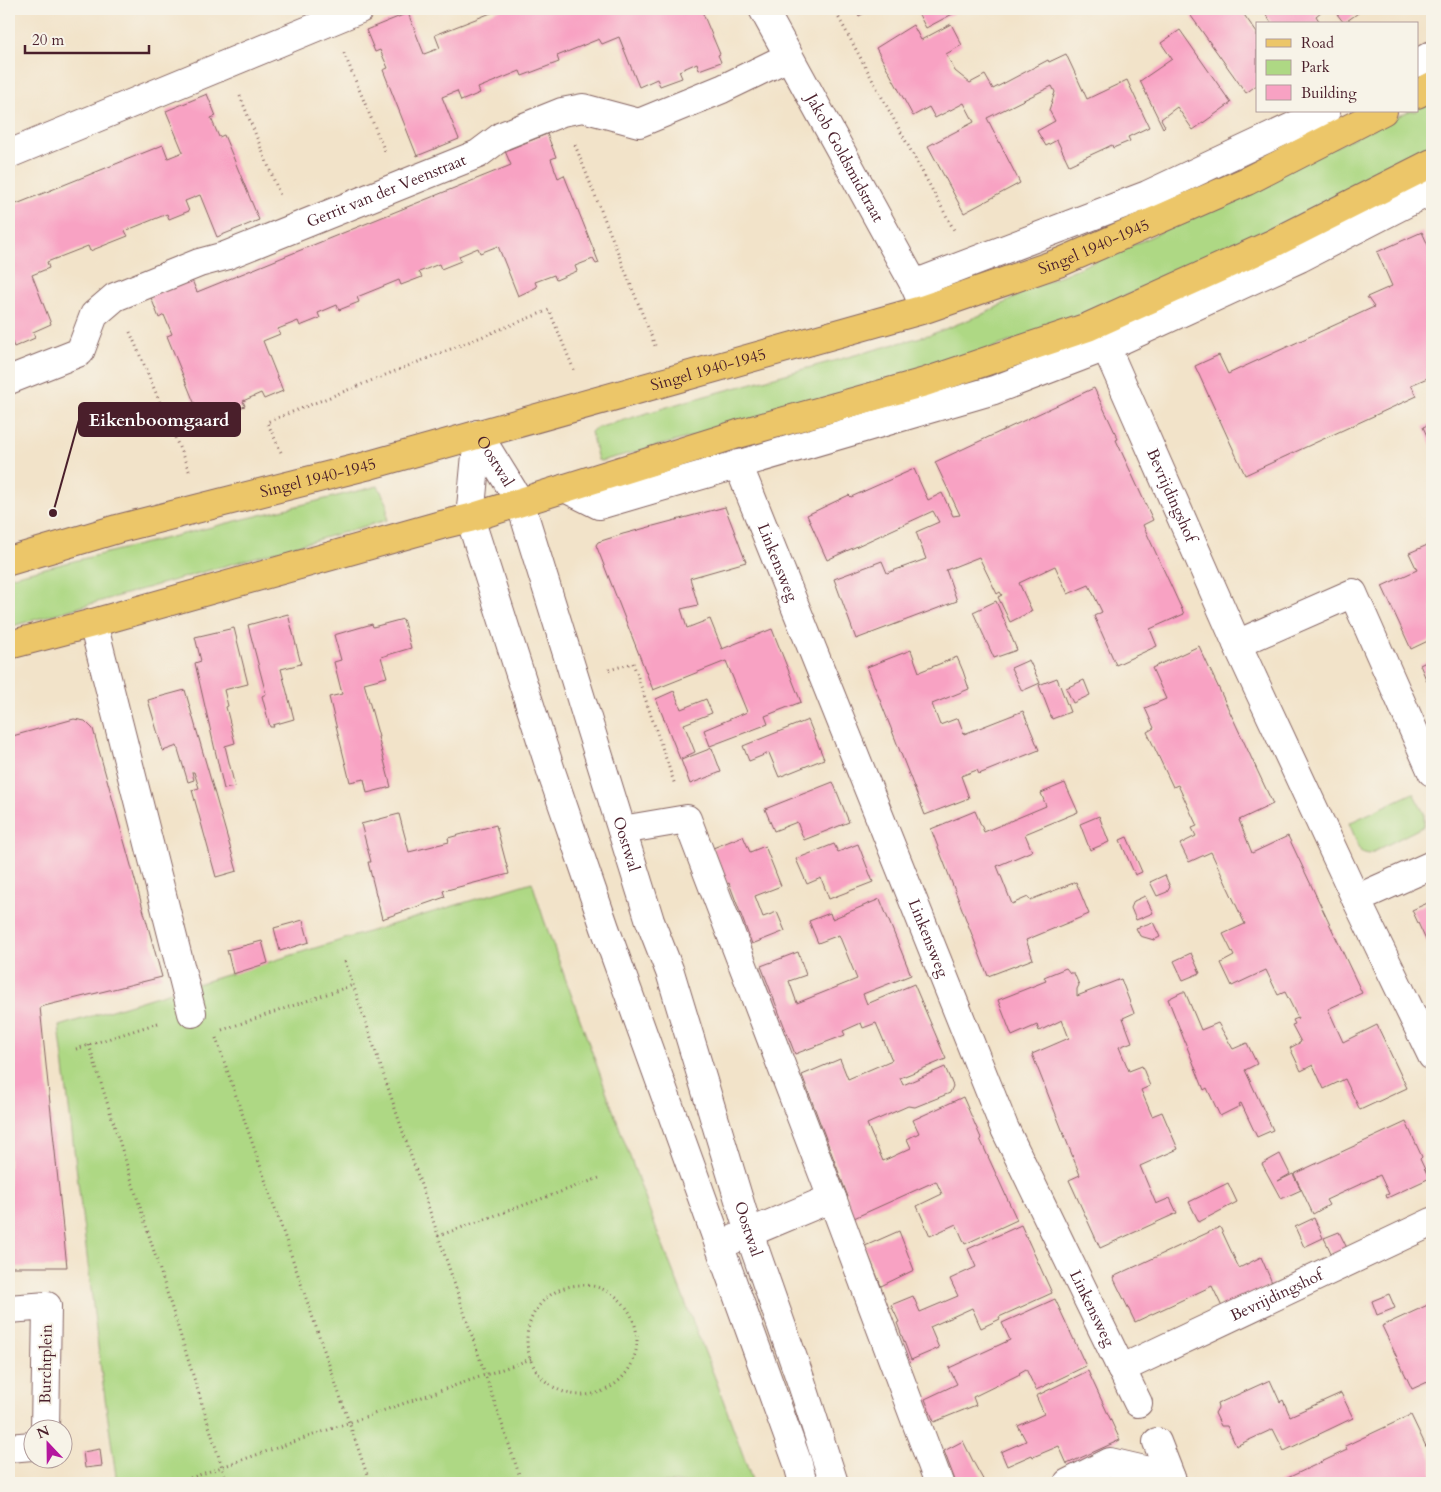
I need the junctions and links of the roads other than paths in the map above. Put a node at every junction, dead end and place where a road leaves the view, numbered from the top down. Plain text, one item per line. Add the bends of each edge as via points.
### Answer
1 (360, 9) edge
2 (763, 9) edge
3 (1432, 54) edge
4 (788, 57) junction
5 (1418, 61) edge
6 (1432, 86) edge
7 (1418, 93) edge
8 (1324, 112) edge
9 (1381, 112) edge
10 (9, 154) edge
11 (1432, 163) edge
12 (1432, 190) edge
13 (914, 284) junction
14 (925, 309) junction
15 (1106, 347) junction
16 (9, 380) edge
17 (478, 434) junction
18 (738, 464) junction
19 (565, 488) junction
20 (520, 502) junction
21 (470, 518) junction
22 (9, 560) edge
23 (93, 623) junction
24 (1237, 644) junction
25 (9, 645) edge
26 (1432, 772) edge
27 (622, 830) junction
28 (1432, 865) edge
29 (1356, 899) junction
30 (192, 1013) road end
31 (1432, 1056) edge
32 (832, 1198) junction
33 (1432, 1222) edge
34 (749, 1234) junction
35 (720, 1244) junction
36 (9, 1309) edge
37 (1121, 1369) junction
38 (1138, 1403) dead end
39 (45, 1420) edge
40 (1157, 1442) dead end
41 (22, 1447) edge
42 (9, 1448) edge
43 (1171, 1480) edge
44 (803, 1483) edge
45 (834, 1483) edge
46 (939, 1483) edge
47 (1068, 1483) edge

1 - 10 street
2 - 4 street, Jakob Goldsmidstraat
3 - 5 street
4 - 13 street, Jakob Goldsmidstraat
4 - 16 street, Gerrit van der Veenstraat via 722,89 639,123 583,108 562,112 502,136 478,154 116,297 94,315 80,352
6 - 7 main road
8 - 13 street, Singel 1940-1945 via 1146,195
9 - 14 main road, Singel 1940-1945 via 1247,181 1070,258
11 - 19 main road via 1272,244 1088,328 925,382 738,434
12 - 15 street via 1300,258
13 - 14 street, Jakob Goldsmidstraat
14 - 17 main road, Singel 1940-1945
15 - 18 street via 994,390
15 - 24 street, Bevrijdingshof
17 - 20 street, Oostwal
17 - 21 street, Oostwal
17 - 22 main road, Singel 1940-1945
18 - 19 street via 598,504
18 - 37 street, Linkensweg via 1004,1126
19 - 20 main road
20 - 21 main road
20 - 27 street, Oostwal
21 - 23 main road
21 - 35 street, Oostwal via 555,783
23 - 25 main road
23 - 30 street
24 - 26 street via 1353,593
24 - 29 street, Bevrijdingshof
27 - 32 street via 687,819
27 - 34 street, Oostwal via 650,921 670,972
28 - 29 street
29 - 31 street, Bevrijdingshof
32 - 34 street
32 - 46 street
33 - 37 street, Bevrijdingshof
34 - 35 street
34 - 45 street, Oostwal
35 - 44 street, Oostwal
36 - 39 street, Burchtplein via 46,1306
37 - 38 street, Linkensweg
40 - 43 street
41 - 42 street
43 - 47 street via 1110,1462

